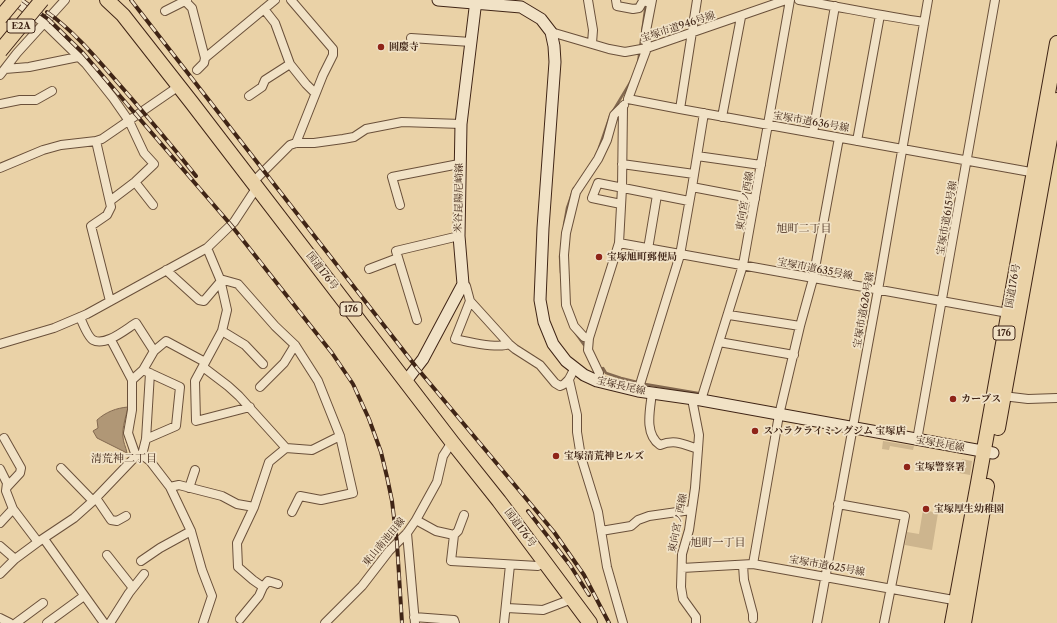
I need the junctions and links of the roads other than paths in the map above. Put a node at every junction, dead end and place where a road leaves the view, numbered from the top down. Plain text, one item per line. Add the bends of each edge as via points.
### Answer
1 (14, 0) edge
2 (42, 0) edge
3 (65, 0) edge
4 (108, 0) edge
5 (185, 0) edge
6 (275, 0) edge
7 (291, 0) edge
8 (438, 0) edge
9 (588, 0) edge
10 (616, 0) edge
11 (697, 0) edge
12 (786, 0) edge
13 (790, 0) edge
14 (799, 0) edge
15 (928, 0) edge
16 (995, 0) edge
17 (647, 1) edge
18 (476, 2) edge
19 (522, 4) edge
20 (835, 6) junction
21 (264, 9) junction
22 (165, 11) dead end
23 (880, 16) junction
24 (741, 17) junction
25 (0, 18) edge
26 (924, 22) junction
27 (44, 24) junction
28 (551, 32) junction
29 (693, 32) junction
30 (411, 38) dead end
31 (471, 42) junction
32 (592, 43) junction
33 (1057, 43) edge
34 (642, 49) junction
35 (0, 51) edge
36 (78, 57) junction
37 (205, 58) junction
38 (290, 64) junction
39 (197, 70) dead end
40 (2, 72) edge
41 (179, 86) junction
42 (52, 91) dead end
43 (315, 93) junction
44 (249, 96) dead end
45 (628, 99) junction
46 (1057, 100) edge
47 (0, 104) edge
48 (623, 106) junction
49 (680, 109) junction
50 (704, 113) junction
51 (722, 116) junction
52 (129, 121) junction
53 (461, 124) junction
54 (768, 125) junction
55 (813, 133) junction
56 (839, 138) junction
57 (857, 140) junction
58 (96, 141) junction
59 (296, 143) junction
60 (902, 149) junction
61 (697, 156) junction
62 (967, 160) junction
63 (459, 164) junction
64 (622, 164) junction
65 (761, 165) junction
66 (0, 168) edge
67 (694, 174) junction
68 (1038, 174) junction
69 (135, 182) junction
70 (255, 185) junction
71 (622, 188) junction
72 (692, 188) junction
73 (657, 195) junction
74 (755, 199) junction
75 (110, 201) junction
76 (689, 201) junction
77 (621, 204) junction
78 (154, 205) dead end
79 (400, 205) dead end
80 (459, 236) junction
81 (619, 243) junction
82 (207, 248) junction
83 (648, 249) junction
84 (680, 255) junction
85 (398, 258) junction
86 (743, 265) junction
87 (369, 269) dead end
88 (166, 270) junction
89 (814, 278) junction
90 (221, 280) junction
91 (462, 284) junction
92 (878, 290) junction
93 (110, 301) junction
94 (470, 301) junction
95 (942, 302) junction
96 (1008, 313) junction
97 (729, 315) junction
98 (80, 318) junction
99 (417, 320) dead end
100 (800, 326) junction
101 (222, 331) junction
102 (589, 338) junction
103 (111, 340) junction
104 (719, 342) junction
105 (0, 344) edge
106 (509, 344) junction
107 (295, 345) junction
108 (154, 351) junction
109 (794, 355) junction
110 (263, 364) dead end
111 (204, 365) junction
112 (575, 367) junction
113 (147, 371) junction
114 (132, 380) junction
115 (569, 380) junction
116 (406, 381) junction
117 (597, 381) junction
118 (260, 387) dead end
119 (638, 391) junction
120 (652, 393) junction
121 (1003, 396) junction
122 (1057, 398) edge
123 (696, 399) junction
124 (250, 407) junction
125 (779, 415) junction
126 (852, 429) junction
127 (340, 436) junction
128 (4, 438) dead end
129 (146, 438) junction
130 (917, 440) junction
131 (452, 442) junction
132 (286, 448) junction
133 (698, 448) junction
134 (988, 453) junction
135 (139, 455) junction
136 (61, 468) dead end
137 (0, 469) edge
138 (195, 470) dead end
139 (7, 487) junction
140 (170, 487) junction
141 (189, 488) junction
142 (95, 500) junction
143 (838, 504) junction
144 (254, 507) junction
145 (13, 509) junction
146 (692, 510) junction
147 (292, 512) dead end
148 (464, 515) dead end
149 (126, 516) dead end
150 (416, 520) junction
151 (0, 523) edge
152 (191, 531) junction
153 (601, 532) junction
154 (407, 533) junction
155 (454, 535) junction
156 (41, 540) junction
157 (0, 546) edge
158 (107, 555) dead end
159 (15, 559) junction
160 (141, 561) dead end
161 (544, 561) junction
162 (743, 564) junction
163 (753, 564) junction
164 (510, 565) junction
165 (682, 568) junction
166 (0, 574) edge
167 (144, 574) dead end
168 (826, 576) junction
169 (278, 584) dead end
170 (263, 587) junction
171 (133, 588) junction
172 (891, 588) junction
173 (84, 596) junction
174 (572, 599) junction
175 (962, 601) junction
176 (43, 603) dead end
177 (507, 608) junction
178 (0, 618) edge
179 (240, 619) dead end
180 (753, 619) dead end
181 (414, 620) edge
182 (10, 623) edge
183 (16, 623) edge
184 (47, 623) edge
185 (104, 623) edge
186 (110, 623) edge
187 (203, 623) edge
188 (325, 623) edge
189 (456, 623) edge
190 (504, 623) edge
191 (590, 623) edge
192 (623, 623) edge
193 (696, 623) edge
194 (817, 623) edge
195 (884, 623) edge
196 (952, 623) edge
197 (964, 623) edge

1 - 25 highway, E2A, bridge
1 - 27 street
2 - 35 highway, E2A, bridge
3 - 27 street
4 - 41 highway, 国道176号 / 176 via 123,15
5 - 22 street
5 - 37 street via 192,8
6 - 21 street
7 - 43 street via 333,49 333,55
8 - 18 street
9 - 32 street via 593,30
10 - 17 street via 617,6 633,9 639,8
11 - 29 street
12 - 24 street, 宝塚市道946号線
13 - 54 street, 東向宮ノ西線
14 - 20 street
15 - 26 street, 宝塚市道626号線
16 - 62 street, 宝塚市道615号線
17 - 34 street via 646,31
18 - 19 street
18 - 31 street, 米谷昆陽尼崎線
19 - 28 street via 541,19
20 - 23 street
20 - 55 street
21 - 37 street
21 - 38 street via 275,23
23 - 26 street
23 - 57 street
24 - 29 street, 宝塚市道946号線
24 - 51 street
26 - 60 street, 宝塚市道626号線
27 - 36 street
27 - 40 street
28 - 32 street, 宝塚市道946号線
28 - 112 street, 宝塚長尾線 via 555,62 540,300 544,322 553,344 566,361
29 - 34 street, 宝塚市道946号線
29 - 49 street
30 - 31 street
31 - 53 street, 米谷昆陽尼崎線
32 - 34 street, 宝塚市道946号線 via 626,52
33 - 68 highway, 国道176号 / 176
34 - 45 street
36 - 40 street
36 - 52 street
37 - 39 street
38 - 43 street
38 - 44 street via 265,80 262,87
41 - 52 street
41 - 70 highway, 国道176号 / 176
42 - 47 street via 36,100
43 - 59 street
45 - 48 street
45 - 49 street, 宝塚市道636号線
46 - 68 highway, 国道176号 / 176
48 - 64 street
48 - 102 street via 614,115 598,159 576,192 566,233 566,305 574,326 584,338
49 - 50 street, 宝塚市道636号線
50 - 51 street, 宝塚市道636号線
50 - 61 street
51 - 54 street, 宝塚市道636号線
52 - 58 street
52 - 69 street via 144,153 154,164
53 - 59 street via 402,122 366,129 354,137
53 - 63 street, 米谷昆陽尼崎線
54 - 55 street, 宝塚市道636号線
54 - 65 street, 東向宮ノ西線
55 - 56 street, 宝塚市道636号線
56 - 57 street, 宝塚市道636号線
56 - 89 street
57 - 60 street, 宝塚市道636号線
58 - 66 street via 43,150
58 - 75 street
59 - 70 street via 290,145
60 - 62 street, 宝塚市道636号線
60 - 92 street, 宝塚市道626号線
61 - 65 street
61 - 67 street
62 - 68 street, 宝塚市道636号線
62 - 95 street, 宝塚市道615号線
63 - 79 street via 392,177
63 - 80 street, 米谷昆陽尼崎線
64 - 67 street
64 - 71 street
65 - 74 street, 東向宮ノ西線
67 - 72 street
68 - 96 highway, 国道176号 / 176
68 - 121 highway, 国道176号 / 176
69 - 75 street
69 - 78 street
70 - 82 street via 234,222
70 - 116 highway, 国道176号 / 176
71 - 73 street
71 - 77 street
71 - 77 street via 598,183 592,198
72 - 74 street
72 - 76 street
73 - 76 street
73 - 83 street
74 - 86 street, 東向宮ノ西線
75 - 93 street via 111,207 107,215 91,226
76 - 84 street
77 - 81 street
80 - 85 street via 396,251
80 - 91 street, 米谷昆陽尼崎線
81 - 83 street, 宝塚市道635号線
81 - 102 street
82 - 88 street
82 - 90 street
83 - 84 street, 宝塚市道635号線
84 - 86 street, 宝塚市道635号線
84 - 119 street
85 - 87 street
85 - 99 street
86 - 89 street, 宝塚市道635号線
86 - 97 street, 東向宮ノ西線
88 - 90 street via 199,300 204,301
88 - 93 street
89 - 92 street, 宝塚市道635号線
89 - 100 street
90 - 101 street via 227,310
90 - 107 street via 238,284
91 - 94 street via 466,286
91 - 116 street via 423,359
92 - 95 street, 宝塚市道635号線
92 - 126 street, 宝塚市道626号線
93 - 98 street
94 - 106 street
94 - 106 street via 455,339 505,346
95 - 96 street, 宝塚市道635号線
95 - 130 street, 宝塚市道615号線
96 - 134 highway, 国道176号 / 176
97 - 100 street
97 - 104 street, 東向宮ノ西線
98 - 103 street via 93,340
98 - 105 street
100 - 109 street
101 - 110 street via 245,344
101 - 111 street
102 - 117 street via 588,350 599,373
103 - 108 street via 136,323
103 - 114 street
104 - 109 street
104 - 123 street, 東向宮ノ西線
106 - 115 street via 540,365 555,383 560,386
107 - 118 street via 284,363
107 - 127 street via 318,381
108 - 111 street via 166,341
108 - 113 street
109 - 125 street
111 - 124 street
111 - 124 street via 196,381 196,421
112 - 115 street
112 - 117 street, 宝塚長尾線
113 - 114 street
113 - 129 street
113 - 129 street via 180,387 176,426
114 - 135 street via 132,410 128,433
115 - 153 street via 577,415 581,456 598,512
116 - 131 highway, 国道176号 / 176
117 - 119 street, 宝塚長尾線
119 - 120 street, 宝塚長尾線
120 - 123 street, 宝塚長尾線
120 - 133 street via 650,426 654,441 660,445 677,441
121 - 122 street via 1028,399
121 - 134 highway, 国道176号 / 176
123 - 125 street, 宝塚長尾線
123 - 133 street, 東向宮ノ西線
124 - 132 street
125 - 126 street, 宝塚長尾線
125 - 163 street
126 - 130 street, 宝塚長尾線
126 - 143 street, 宝塚市道626号線
127 - 132 street via 312,450
127 - 147 street via 353,493 321,500 300,496
128 - 139 street via 21,468 20,473
129 - 135 street
130 - 134 street, 宝塚長尾線
131 - 150 street, 東山南池田線 via 443,456 437,482
131 - 161 highway, 国道176号 / 176
132 - 144 street via 269,462
133 - 146 street, 東向宮ノ西線
134 - 175 highway, 国道176号 / 176
135 - 140 street via 150,461
135 - 142 street
136 - 142 street
137 - 139 street
138 - 141 street
139 - 145 street via 6,491
140 - 141 street via 179,485
140 - 152 street
141 - 144 street via 222,496 236,504
142 - 149 street via 111,520 117,521
142 - 156 street
143 - 168 street, 宝塚市道626号線
143 - 172 street via 905,516
144 - 170 street via 237,543 238,567
145 - 151 street
145 - 156 street
146 - 153 street via 649,516 631,526
146 - 165 street, 東向宮ノ西線 via 682,554
148 - 155 street
150 - 154 street, 東山南池田線
150 - 155 street via 436,531
152 - 160 street
152 - 187 street via 212,596
153 - 192 street via 606,568
154 - 181 street
154 - 188 street, 東山南池田線 via 389,551 362,586
155 - 164 street via 451,561
156 - 159 street
156 - 173 street
157 - 159 street
158 - 171 street
159 - 166 street
161 - 164 street via 538,566
161 - 174 highway, 国道176号 / 176
162 - 163 street, 宝塚市道625号線
162 - 165 street, 宝塚市道625号線
162 - 180 street
163 - 168 street, 宝塚市道625号線
164 - 177 street
165 - 193 street, 東向宮ノ西線 via 683,599 696,616
167 - 171 street
168 - 172 street, 宝塚市道625号線
168 - 194 street, 宝塚市道626号線
169 - 170 street via 268,580
170 - 179 street via 260,596
171 - 186 street
172 - 175 street, 宝塚市道625号線
172 - 195 street
173 - 184 street
173 - 185 street
174 - 177 street via 543,610
174 - 191 highway, 国道176号 / 176
175 - 196 highway, 国道176号 / 176
175 - 197 highway, 国道176号 / 176
176 - 183 street
177 - 190 street
178 - 182 street
181 - 189 street via 454,620

